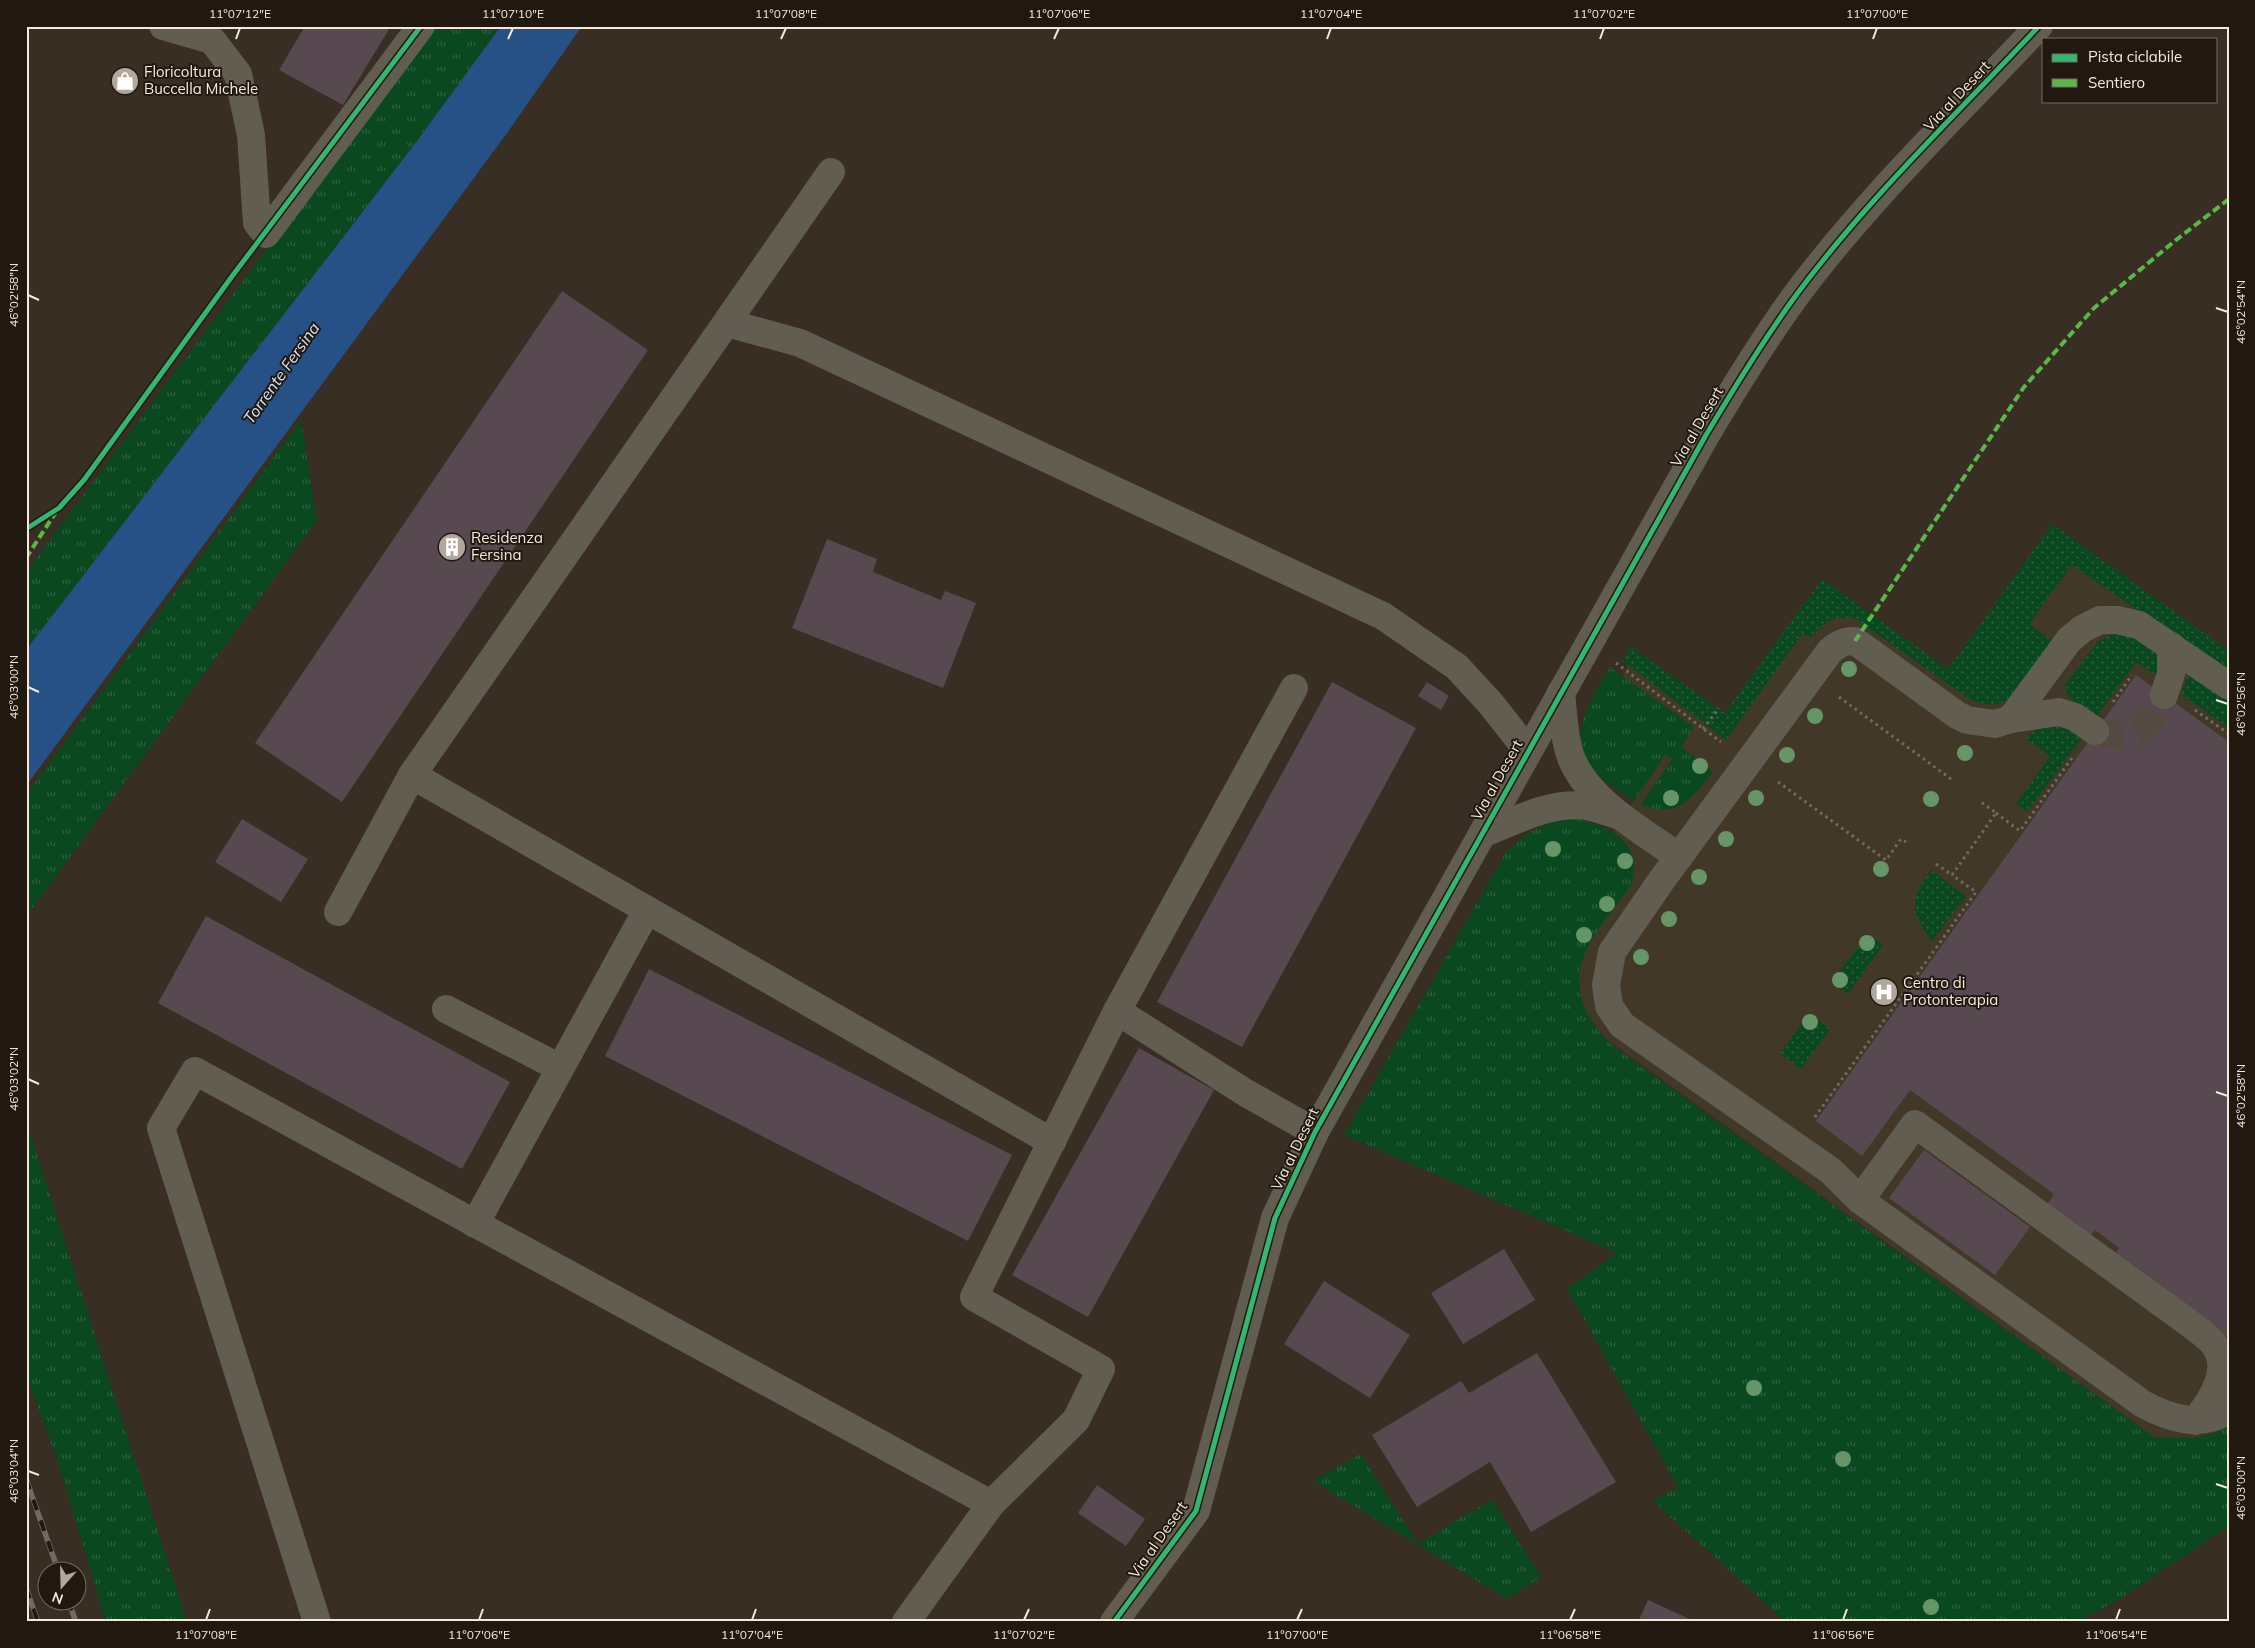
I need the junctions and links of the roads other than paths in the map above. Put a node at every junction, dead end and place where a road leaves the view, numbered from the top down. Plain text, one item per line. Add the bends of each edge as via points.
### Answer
1 (163, 26) edge
2 (421, 26) edge
3 (2039, 26) edge
4 (831, 172) dead end
5 (727, 323) junction
6 (2171, 646) junction
7 (2229, 686) edge
8 (1294, 688) dead end
9 (1561, 692) junction
10 (2164, 696) tunnel mouth
11 (2011, 718) junction
12 (2096, 731) tunnel mouth
13 (1528, 751) junction
14 (412, 775) junction
15 (1624, 817) junction
16 (1482, 834) junction
17 (1679, 857) junction
18 (647, 910) junction
19 (338, 912) dead end
20 (446, 1009) dead end
21 (1117, 1011) junction
22 (560, 1068) junction
23 (1315, 1132) junction
24 (1052, 1142) junction
25 (1860, 1200) junction
26 (476, 1224) junction
27 (2229, 1410) edge
28 (2195, 1421) junction
29 (991, 1504) junction
30 (317, 1622) edge
31 (906, 1622) edge
32 (1114, 1622) edge

1 - 2 street via 212,40 238,74 251,135 257,224 266,234
3 - 9 street, Via al Desert via 1853,225 1795,297 1706,435
4 - 5 street
5 - 13 street via 800,343 1383,616 1457,668
5 - 14 street
6 - 7 street
6 - 10 street via 2171,674
6 - 11 street via 2139,625 2100,620 2070,640
8 - 21 street
9 - 13 street, Via al Desert
9 - 15 street via 1571,759 1588,786
11 - 12 street via 2059,712 2075,717
11 - 17 street via 1995,724 1967,720 1854,641 1837,644
13 - 16 street, Via al Desert
14 - 18 street
14 - 19 street
15 - 16 street via 1587,806 1559,806
15 - 17 street
16 - 23 street, Via al Desert
17 - 25 street via 1612,952 1606,985 1609,1006 1622,1025 1830,1172
18 - 22 street
18 - 24 street
20 - 22 street
21 - 23 street via 1246,1094
21 - 24 street
22 - 26 street
23 - 32 street, Via al Desert via 1275,1218 1196,1511
24 - 29 street via 974,1297 1101,1369 1076,1420
25 - 28 street via 2143,1404 2159,1413
25 - 28 street via 1915,1124 2214,1344 2222,1365 2218,1384
26 - 29 street
26 - 30 street via 195,1071 161,1128
27 - 28 street via 2219,1416
29 - 31 street

